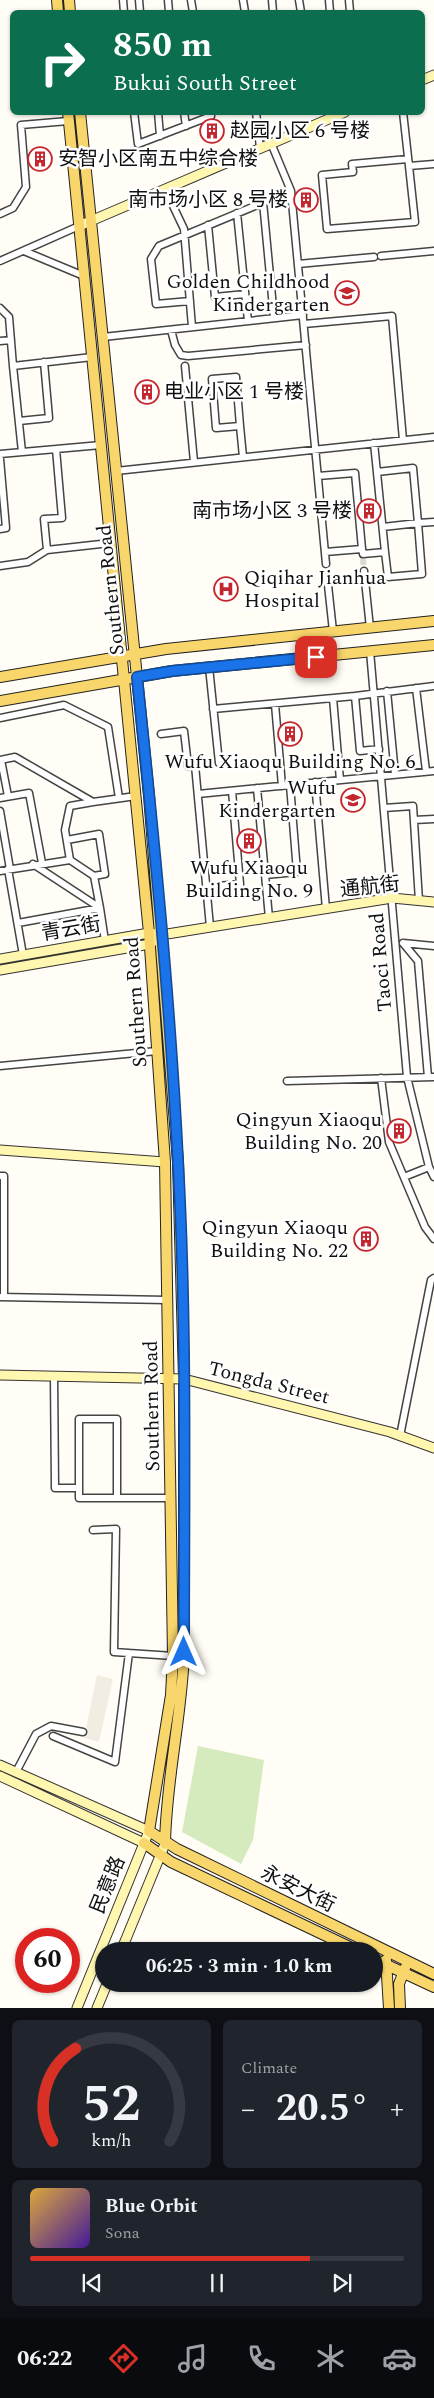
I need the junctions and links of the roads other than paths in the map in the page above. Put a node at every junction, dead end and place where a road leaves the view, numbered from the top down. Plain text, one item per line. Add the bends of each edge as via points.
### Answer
1 (80, 115) edge
2 (134, 115) edge
3 (158, 115) edge
4 (184, 115) edge
5 (211, 115) edge
6 (256, 115) edge
7 (336, 115) edge
8 (403, 115) edge
9 (68, 117) edge
10 (186, 126) junction
11 (160, 136) junction
12 (271, 143) junction
13 (260, 148) junction
14 (409, 162) junction
15 (434, 164) edge
16 (166, 189) junction
17 (291, 191) junction
18 (264, 202) junction
19 (237, 213) junction
20 (0, 214) edge
21 (91, 221) junction
22 (208, 225) junction
23 (79, 226) junction
24 (184, 235) junction
25 (24, 251) junction
26 (434, 251) edge
27 (0, 261) edge
28 (298, 264) junction
29 (84, 276) junction
30 (245, 294) junction
31 (190, 301) junction
32 (0, 308) edge
33 (303, 315) junction
34 (274, 318) junction
35 (248, 321) junction
36 (304, 324) junction
37 (192, 327) junction
38 (170, 330) junction
39 (103, 337) junction
40 (0, 340) edge
41 (11, 340) junction
42 (306, 345) junction
43 (92, 357) junction
44 (44, 362) junction
45 (13, 366) junction
46 (185, 366) dead end
47 (19, 421) junction
48 (240, 426) junction
49 (434, 437) edge
50 (403, 440) junction
51 (374, 443) junction
52 (101, 444) junction
53 (56, 449) junction
54 (316, 450) junction
55 (22, 452) junction
56 (0, 454) edge
57 (243, 457) junction
58 (0, 459) edge
59 (194, 462) junction
60 (116, 471) junction
61 (377, 472) junction
62 (318, 476) junction
63 (434, 522) edge
64 (418, 523) junction
65 (382, 527) junction
66 (0, 529) edge
67 (110, 543) junction
68 (47, 550) junction
69 (325, 552) junction
70 (385, 552) junction
71 (363, 554) junction
72 (326, 564) dead end
73 (0, 566) edge
74 (364, 571) tunnel mouth
75 (328, 576) dead end
76 (434, 621) edge
77 (370, 628) junction
78 (333, 631) junction
79 (434, 645) edge
80 (370, 651) junction
81 (135, 654) junction
82 (122, 656) junction
83 (209, 667) junction
84 (0, 676) edge
85 (137, 677) junction
86 (124, 679) junction
87 (434, 686) edge
88 (416, 688) junction
89 (387, 691) junction
90 (374, 695) junction
91 (355, 696) junction
92 (334, 698) junction
93 (0, 701) edge
94 (275, 704) junction
95 (213, 709) junction
96 (0, 718) edge
97 (161, 734) dead end
98 (379, 749) junction
99 (1, 760) edge
100 (218, 763) dead end
101 (426, 771) junction
102 (434, 771) edge
103 (395, 774) junction
104 (381, 776) junction
105 (340, 780) junction
106 (315, 782) junction
107 (290, 785) junction
108 (282, 786) junction
109 (257, 788) junction
110 (232, 791) junction
111 (198, 794) junction
112 (8, 796) junction
113 (136, 796) junction
114 (0, 798) edge
115 (119, 798) junction
116 (94, 802) junction
117 (384, 808) junction
118 (0, 811) edge
119 (434, 819) edge
120 (414, 820) junction
121 (67, 840) junction
122 (70, 860) junction
123 (42, 863) junction
124 (33, 864) junction
125 (9, 869) junction
126 (0, 870) edge
127 (265, 875) junction
128 (94, 876) junction
129 (206, 887) junction
130 (392, 898) junction
131 (419, 901) junction
132 (434, 902) edge
133 (100, 908) junction
134 (326, 909) junction
135 (269, 918) junction
136 (18, 923) junction
137 (210, 927) junction
138 (161, 935) junction
139 (149, 939) junction
140 (105, 941) junction
141 (400, 942) junction
142 (434, 946) edge
143 (23, 955) junction
144 (0, 959) edge
145 (0, 970) edge
146 (157, 1051) junction
147 (0, 1066) edge
148 (407, 1077) junction
149 (431, 1077) edge
150 (380, 1078) junction
151 (287, 1081) dead end
152 (0, 1150) edge
153 (165, 1162) junction
154 (429, 1167) junction
155 (0, 1176) edge
156 (434, 1176) edge
157 (404, 1178) junction
158 (434, 1239) edge
159 (434, 1278) edge
160 (2, 1297) edge
161 (167, 1300) junction
162 (0, 1375) edge
163 (54, 1376) junction
164 (169, 1378) junction
165 (184, 1379) junction
166 (400, 1436) junction
167 (434, 1448) edge
168 (80, 1488) junction
169 (117, 1498) junction
170 (170, 1498) junction
171 (93, 1530) dead end
172 (129, 1653) junction
173 (173, 1656) junction
174 (83, 1732) dead end
175 (53, 1736) dead end
176 (0, 1765) edge
177 (16, 1772) junction
178 (0, 1776) edge
179 (149, 1831) junction
180 (144, 1843) junction
181 (165, 1844) junction
182 (161, 1854) junction
183 (125, 1942) edge
184 (339, 1942) edge
185 (386, 1951) junction
186 (407, 1961) junction
187 (383, 1964) edge
188 (386, 1965) junction
189 (403, 1973) junction
190 (434, 1974) edge
191 (434, 1987) edge
192 (104, 1992) edge
193 (77, 2008) edge
194 (97, 2008) edge
195 (388, 2008) edge
196 (400, 2008) edge

1 - 21 main road, Southern Road
2 - 11 street via 138,144
3 - 11 street
4 - 10 street
5 - 10 street
6 - 13 street
7 - 12 main road
8 - 14 street
9 - 20 street via 21,125 26,187 13,208
9 - 23 main road, Southern Road
10 - 11 street
12 - 13 main road
12 - 17 street
13 - 16 main road
14 - 14 street via 352,164 353,172 322,175 327,230 415,222
14 - 15 street
16 - 21 main road
16 - 24 street
17 - 18 street
17 - 28 street
18 - 19 street
18 - 34 street
19 - 22 street
19 - 30 street
21 - 23 main road
21 - 39 main road, Southern Road
22 - 24 street
22 - 30 street via 215,297
23 - 25 street
23 - 29 main road, Southern Road
24 - 31 street
24 - 31 street via 159,246 151,259 156,304
25 - 27 street
25 - 29 street
26 - 28 street
28 - 33 street
29 - 43 main road, Southern Road
30 - 35 street
31 - 37 street
32 - 41 street via 9,316
33 - 34 street
33 - 36 street
34 - 35 street
35 - 37 street
36 - 42 street
36 - 50 street via 392,316
37 - 38 street
38 - 39 street
38 - 42 street via 181,355 188,356
39 - 60 main road, Southern Road
40 - 41 street
41 - 45 street
42 - 54 street
43 - 44 street
43 - 52 main road, Southern Road
44 - 45 street
44 - 47 street via 49,418
45 - 47 street
46 - 59 street
47 - 55 street
48 - 48 street via 236,377 212,379 216,428
48 - 57 street
49 - 50 street
50 - 51 street
51 - 54 street
51 - 61 street
52 - 53 street
52 - 67 main road, Southern Road
53 - 55 street
53 - 68 street via 62,518 44,519
54 - 57 street
54 - 62 street
55 - 56 street
57 - 59 street
58 - 66 street via 6,528
59 - 60 street
60 - 81 main road, Southern Road
61 - 64 street via 413,468
61 - 65 street
62 - 69 street
62 - 71 street via 355,473
63 - 64 street
64 - 65 street
64 - 70 street via 422,574 388,577
65 - 70 street
67 - 68 street
67 - 82 main road, Southern Road
68 - 73 street via 28,562
69 - 71 street
69 - 72 street
70 - 71 street
74 - 77 street
75 - 78 street
76 - 77 main road
77 - 78 main road
78 - 81 main road
79 - 80 main road
80 - 83 main road
80 - 90 street, Taoci Road
81 - 82 main road
81 - 85 main road, Southern Road
82 - 84 main road
82 - 86 main road, Southern Road
83 - 85 main road
83 - 95 street
85 - 86 main road
85 - 138 main road, Southern Road
86 - 93 main road
86 - 113 main road, Southern Road
87 - 88 street
88 - 89 street
88 - 101 street
89 - 90 street
89 - 103 street
90 - 91 street
90 - 98 street, Taoci Road
91 - 92 street
91 - 98 street via 360,751
92 - 94 street
92 - 105 street
94 - 95 street
94 - 108 street
95 - 100 street
96 - 115 street via 64,705 108,727
97 - 111 street via 184,731 188,766 195,765
98 - 104 street, Taoci Road
99 - 112 street
99 - 116 street via 15,757
101 - 102 street
101 - 103 street
103 - 104 street
104 - 105 street
104 - 117 street, Taoci Road
105 - 106 street
106 - 107 street
106 - 134 street
107 - 108 street
107 - 127 street via 297,872
108 - 109 street
109 - 110 street
109 - 127 street
110 - 111 street
110 - 129 street via 240,884
111 - 129 street
112 - 114 street
112 - 123 street via 29,793
113 - 115 street
113 - 139 main road, Southern Road
115 - 116 street
116 - 121 street via 70,806 65,830
117 - 120 street via 413,806
117 - 130 street, Taoci Road
118 - 125 street
119 - 120 street
120 - 131 street
121 - 122 street
121 - 128 street via 99,834 106,874
122 - 123 street
122 - 128 street
123 - 124 street
124 - 125 street
124 - 133 street
125 - 126 street
125 - 136 street
127 - 135 street
128 - 133 street
129 - 137 street
130 - 131 main road, 通航街
130 - 134 main road, 通航街
130 - 141 street, Taoci Road
131 - 132 main road, 通航街
133 - 136 street
133 - 140 street
134 - 135 main road, 通航街
135 - 137 main road, 通航街
136 - 143 street
137 - 138 main road, 通航街
138 - 139 main road, 青云街
138 - 165 main road, Southern Road via 178,1162
139 - 140 main road, 青云街
139 - 145 main road, 青云街
139 - 146 main road, Southern Road
140 - 143 main road, 青云街
141 - 142 street
141 - 148 street, Taoci Road
141 - 149 street via 418,960
143 - 144 main road, 青云街
146 - 147 street
146 - 153 main road, Southern Road
148 - 149 street
148 - 150 street
148 - 154 street, Taoci Road
150 - 151 street
150 - 157 street via 389,1142
152 - 153 main road
153 - 161 main road, Southern Road
154 - 156 street, Taoci Road
154 - 157 street
155 - 160 street via 4,1176
157 - 158 street via 425,1227
159 - 166 street via 426,1302
160 - 161 street
161 - 164 main road, Southern Road
162 - 163 main road, Tongda Street
163 - 164 main road, Tongda Street
163 - 168 street via 55,1488
164 - 165 main road, Tongda Street
164 - 170 main road, Southern Road
165 - 166 main road, Tongda Street
165 - 181 main road, Southern Road via 183,1695 166,1813
166 - 167 main road, Tongda Street
168 - 169 street via 79,1498
168 - 169 street via 80,1419 117,1419
169 - 170 street
170 - 173 main road, Southern Road
171 - 172 street via 116,1529 114,1652
172 - 173 street
172 - 175 street via 115,1762
173 - 179 main road, Southern Road via 171,1695
174 - 177 street via 51,1726 36,1734
176 - 177 main road
177 - 179 main road
178 - 180 main road
179 - 180 main road, 民意路
179 - 181 main road, 永安大街
180 - 182 main road, 永安大街
180 - 193 main road, 民意路
181 - 182 main road, 民意路
181 - 185 main road, 永安大街
182 - 183 main road, 民意路
182 - 184 main road, 永安大街 via 171,1862
185 - 186 main road, 永安大街
185 - 188 main road
186 - 189 main road
186 - 190 main road, 永安大街
187 - 188 main road
188 - 189 main road
188 - 195 main road
189 - 191 main road
189 - 196 main road via 399,1984
192 - 194 main road

